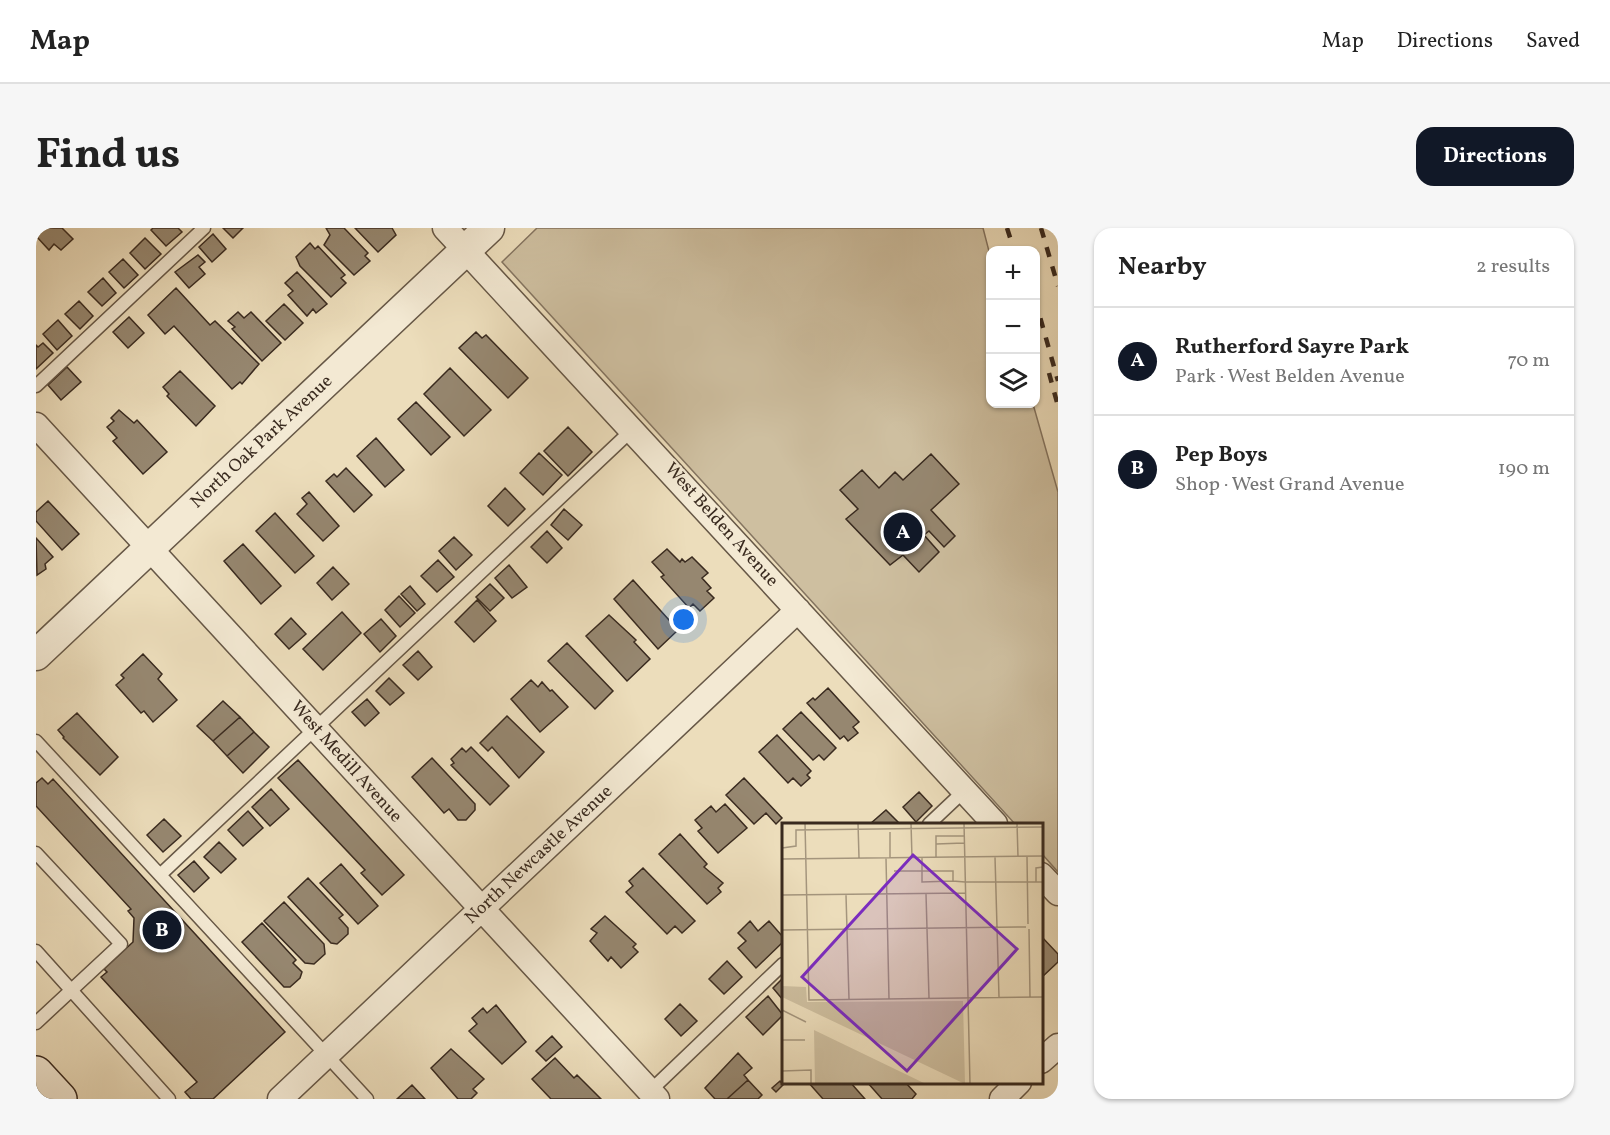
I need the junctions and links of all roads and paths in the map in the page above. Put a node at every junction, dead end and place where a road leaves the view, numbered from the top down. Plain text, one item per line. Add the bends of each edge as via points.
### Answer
1 (204, 228) edge
2 (445, 228) edge
3 (489, 228) edge
4 (465, 250) junction
5 (36, 386) edge
6 (36, 424) edge
7 (633, 429) junction
8 (151, 547) junction
9 (798, 610) junction
10 (36, 655) edge
11 (316, 728) junction
12 (36, 741) edge
13 (964, 791) junction
14 (931, 823) edge
15 (993, 823) edge
16 (36, 853) edge
17 (160, 875) junction
18 (1043, 877) edge
19 (1058, 893) edge
20 (481, 910) junction
21 (36, 951) edge
22 (782, 965) edge
23 (72, 990) junction
24 (36, 1023) edge
25 (1058, 1046) edge
26 (327, 1055) junction
27 (1043, 1059) edge
28 (1018, 1084) edge
29 (650, 1097) edge
30 (169, 1099) edge
31 (280, 1099) edge
32 (367, 1099) edge
33 (1002, 1099) edge

1 - 5 lane
2 - 4 street, West Belden Avenue
3 - 4 street, North Oak Park Avenue
4 - 7 street, West Belden Avenue
4 - 8 street, North Oak Park Avenue
6 - 8 street, West Medill Avenue
7 - 9 street, West Belden Avenue
7 - 11 lane
8 - 10 street, North Oak Park Avenue
8 - 11 street, West Medill Avenue
9 - 13 street, West Belden Avenue
9 - 20 street, North Newcastle Avenue
11 - 17 lane
11 - 20 street, West Medill Avenue
12 - 17 lane
13 - 14 lane
13 - 15 street, West Belden Avenue
16 - 23 lane via 121,945
17 - 26 lane
18 - 19 street
20 - 26 street, North Newcastle Avenue
20 - 29 street, West Medill Avenue
21 - 23 lane
22 - 29 lane
23 - 24 lane
23 - 30 lane
25 - 27 street
26 - 31 street, North Newcastle Avenue
26 - 32 lane
28 - 33 street

